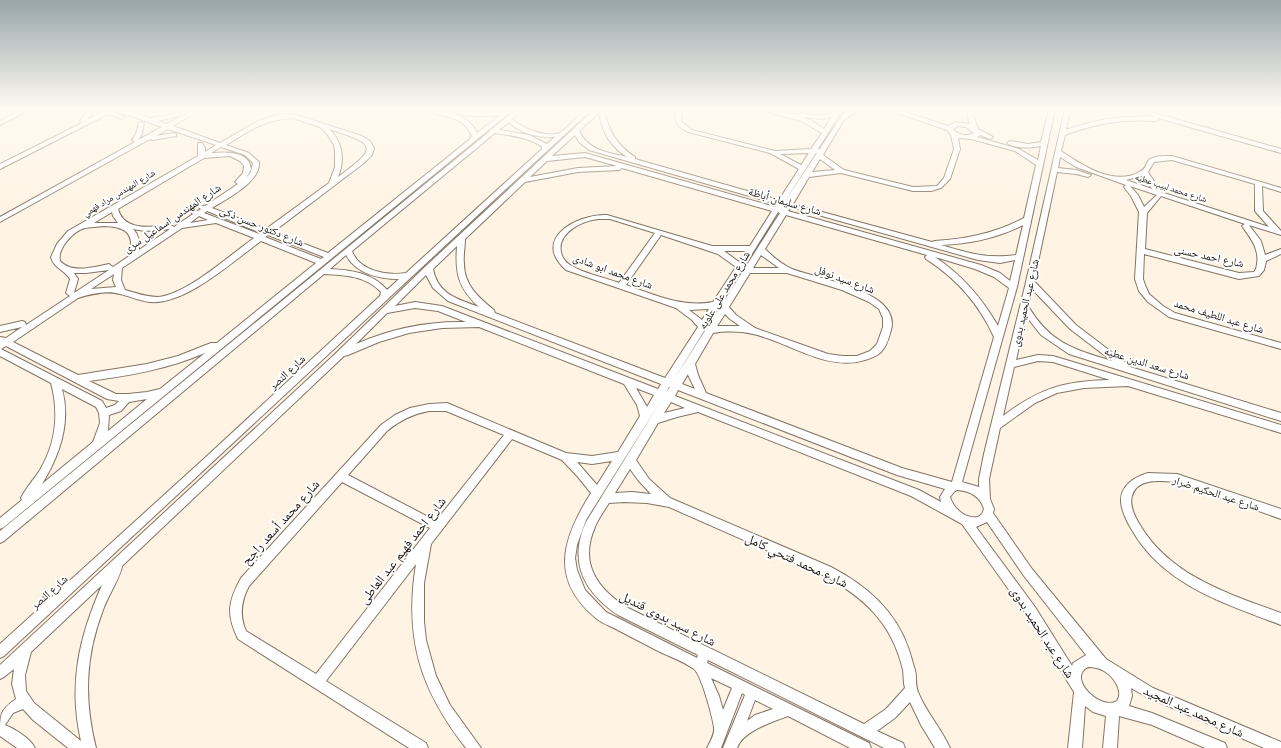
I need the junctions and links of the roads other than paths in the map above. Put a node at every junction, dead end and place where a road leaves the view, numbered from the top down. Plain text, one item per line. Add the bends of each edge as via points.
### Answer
1 (39, 144) edge
2 (133, 144) edge
3 (203, 144) edge
4 (208, 144) edge
5 (222, 144) edge
6 (233, 144) edge
7 (337, 144) edge
8 (369, 144) edge
9 (468, 144) edge
10 (473, 144) edge
11 (542, 144) edge
12 (551, 144) edge
13 (563, 144) edge
14 (585, 144) edge
15 (616, 144) edge
16 (740, 144) edge
17 (821, 144) edge
18 (824, 144) edge
19 (956, 144) edge
20 (963, 144) edge
21 (998, 144) edge
22 (1014, 144) edge
23 (1045, 144) joint
24 (1060, 144) edge
25 (1264, 144) joint
26 (217, 147) junction
27 (1281, 147) edge
28 (545, 149) junction
29 (591, 149) junction
30 (957, 149) junction
31 (231, 152) junction
32 (772, 152) junction
33 (1058, 152) junction
34 (1281, 152) edge
35 (818, 153) junction
36 (585, 155) junction
37 (201, 156) junction
38 (546, 160) junction
39 (0, 163) edge
40 (641, 163) junction
41 (1040, 164) junction
42 (631, 168) junction
43 (802, 168) junction
44 (1054, 170) junction
45 (842, 171) junction
46 (1145, 172) junction
47 (807, 175) junction
48 (523, 180) junction
49 (1119, 180) junction
50 (1258, 183) junction
51 (330, 185) junction
52 (1127, 187) junction
53 (1281, 190) edge
54 (414, 192) junction
55 (1158, 195) junction
56 (482, 207) junction
57 (783, 207) junction
58 (114, 208) junction
59 (200, 210) junction
60 (491, 210) junction
61 (1259, 211) junction
62 (1143, 212) junction
63 (0, 218) edge
64 (1028, 219) junction
65 (1236, 219) junction
66 (216, 220) junction
67 (1246, 226) junction
68 (127, 227) junction
69 (81, 228) junction
70 (173, 228) junction
71 (1026, 230) junction
72 (266, 232) junction
73 (660, 232) junction
74 (1040, 233) junction
75 (1280, 235) edge
76 (259, 237) junction
77 (460, 239) junction
78 (928, 244) junction
79 (708, 247) junction
80 (752, 248) junction
81 (135, 250) junction
82 (348, 250) junction
83 (761, 250) junction
84 (920, 251) junction
85 (1141, 251) junction
86 (1281, 251) edge
87 (329, 256) junction
88 (1020, 257) junction
89 (1262, 259) junction
90 (740, 266) junction
91 (109, 267) junction
92 (118, 267) junction
93 (322, 267) junction
94 (429, 268) junction
95 (68, 269) junction
96 (749, 270) junction
97 (791, 271) junction
98 (408, 275) junction
99 (1030, 282) junction
100 (621, 286) junction
101 (1013, 287) junction
102 (122, 291) junction
103 (72, 294) junction
104 (441, 294) junction
105 (384, 298) junction
106 (276, 305) junction
107 (676, 305) junction
108 (715, 305) junction
109 (430, 306) junction
110 (1024, 306) junction
111 (725, 308) junction
112 (383, 312) junction
113 (497, 317) junction
114 (25, 326) junction
115 (485, 326) junction
116 (702, 326) junction
117 (0, 329) edge
118 (712, 330) junction
119 (756, 332) junction
120 (999, 338) junction
121 (226, 339) junction
122 (1, 341) edge
123 (1281, 346) edge
124 (23, 351) junction
125 (0, 352) edge
126 (337, 357) junction
127 (0, 358) edge
128 (11, 358) junction
129 (1091, 358) junction
130 (1011, 364) junction
131 (690, 365) junction
132 (1090, 370) junction
133 (1131, 371) junction
134 (77, 379) junction
135 (55, 381) junction
136 (627, 382) junction
137 (1132, 383) junction
138 (672, 384) junction
139 (164, 390) junction
140 (665, 396) junction
141 (703, 396) junction
142 (126, 399) junction
143 (698, 409) junction
144 (104, 413) junction
145 (1281, 417) edge
146 (650, 418) junction
147 (996, 426) junction
148 (1281, 429) edge
149 (510, 434) junction
150 (95, 446) junction
151 (565, 457) junction
152 (626, 458) junction
153 (211, 459) junction
154 (222, 465) junction
155 (340, 476) junction
156 (955, 487) junction
157 (602, 496) junction
158 (985, 499) junction
159 (671, 503) junction
160 (951, 512) junction
161 (988, 514) junction
162 (1281, 514) edge
163 (18, 516) junction
164 (966, 521) junction
165 (0, 524) edge
166 (438, 527) junction
167 (0, 538) edge
168 (427, 540) junction
169 (121, 560) junction
170 (1281, 619) edge
171 (27, 648) junction
172 (0, 652) edge
173 (705, 653) junction
174 (700, 666) junction
175 (1107, 667) junction
176 (0, 673) edge
177 (317, 683) junction
178 (739, 685) junction
179 (1078, 688) junction
180 (911, 690) junction
181 (752, 692) junction
182 (23, 702) junction
183 (788, 710) junction
184 (1115, 710) junction
185 (0, 721) edge
186 (721, 729) junction
187 (0, 730) edge
188 (864, 731) junction
189 (733, 742) edge
190 (859, 746) edge
191 (28, 748) edge
192 (79, 748) edge
193 (89, 748) edge
194 (421, 748) edge
195 (474, 748) edge
196 (714, 748) edge
197 (898, 748) edge
198 (943, 748) edge
199 (1075, 748) edge
200 (1110, 748) edge
201 (1220, 748) edge
202 (1279, 748) edge

1 - 39 street
2 - 63 street
3 - 37 street
4 - 26 street, شارع المهندس اسماعيل سرى
5 - 26 street, شارع المهندس مراد فهمي
6 - 31 street
7 - 51 street via 340,161
8 - 51 street, شارع المهندس مراد فهمي via 371,150 368,156
9 - 54 street
10 - 54 street
11 - 28 street
12 - 28 street, شارع النصر
13 - 38 street
14 - 29 street
15 - 40 street
16 - 32 street
17 - 35 street
18 - 35 street
19 - 30 street
20 - 30 street
21 - 41 street via 1017,150
22 - 23 street via 1033,146
23 - 41 street, شارع عبد الحميد بدوى
24 - 33 street, شارع عبد الحميد بدوى
25 - 27 street
25 - 34 street
26 - 31 street, شارع المهندس اسماعيل سرى
26 - 37 street, شارع المهندس مراد فهمي
28 - 56 street, شارع النصر
29 - 36 street via 585,151
29 - 40 street, شارع سليمان أباظة
30 - 45 street via 947,179 939,187 931,189 913,189
31 - 37 street
31 - 59 street, شارع المهندس اسماعيل سرى via 248,164 246,174
32 - 35 street
32 - 43 street
33 - 44 street, شارع عبد الحميد بدوى
33 - 49 street, شارع محمد لبيب عطيه via 1078,166
35 - 43 street
35 - 45 street
35 - 47 street
36 - 38 street, شارع سليمان أباظة
36 - 42 street, شارع سليمان أباظة
37 - 58 street, شارع المهندس مراد فهمي
38 - 48 street
40 - 57 street, شارع سليمان أباظة
41 - 64 street, شارع عبد الحميد بدوى
42 - 48 street via 578,170
42 - 57 street, شارع سليمان أباظة
43 - 57 street
44 - 52 street, شارع محمد لبيب عطيه via 1087,174
44 - 74 street, شارع عبد الحميد بدوى
45 - 47 street
46 - 49 street
46 - 50 street via 1152,161 1172,158
46 - 55 street
47 - 57 street
48 - 60 street
49 - 55 street, شارع محمد لبيب عطيه
50 - 53 street
50 - 61 street
51 - 72 street
52 - 55 street, شارع محمد لبيب عطيه
52 - 62 street
54 - 82 street
54 - 87 street
55 - 62 street
55 - 65 street, شارع محمد لبيب عطيه
55 - 67 street, شارع محمد لبيب عطيه
56 - 60 street
56 - 98 street, شارع النصر
57 - 78 street, شارع سليمان أباظة
57 - 80 street, شارع محمد على علوبه
57 - 83 street, شارع محمد على علوبه
57 - 84 street, شارع سليمان أباظة
58 - 68 street via 117,218
58 - 69 street, شارع المهندس مراد فهمي
59 - 66 street, شارع دكتور حسن ذكى
59 - 70 street, شارع المهندس اسماعيل سرى
59 - 72 street, شارع دكتور حسن ذكى
60 - 77 street
61 - 65 street
61 - 75 street
62 - 85 street, شارع عبد اللطيف محمد
64 - 71 street, شارع عبد الحميد بدوى
64 - 78 street via 996,234
65 - 75 street, شارع محمد لبيب عطيه
66 - 70 street
66 - 76 street, شارع دكتور حسن ذكى
67 - 75 street, شارع محمد لبيب عطيه
67 - 89 street via 1256,240
68 - 69 street via 106,224
68 - 70 street
68 - 81 street via 136,237
69 - 95 street, شارع المهندس مراد فهمي via 64,239 55,251 56,262
70 - 81 street, شارع المهندس اسماعيل سرى
70 - 92 street, شارع المهندس اسماعيل سرى
71 - 74 street
71 - 88 street, شارع عبد الحميد بدوى
72 - 76 street
72 - 87 street, شارع دكتور حسن ذكى
73 - 79 street, شارع محمد ابو شادى
73 - 100 street
73 - 100 street, شارع محمد ابو شادى via 622,219 600,216 580,221 559,240 556,251 562,263 569,268
74 - 99 street, شارع عبد الحميد بدوى
76 - 93 street, شارع دكتور حسن ذكى
76 - 102 street via 183,292 165,298 148,299
77 - 94 street
77 - 113 street via 462,278 475,298
78 - 88 street, شارع سليمان أباظة via 989,260 1011,260
79 - 80 street, شارع محمد ابو شادى
79 - 90 street, شارع محمد ابو شادى
80 - 90 street, شارع محمد على علوبه
81 - 91 street, شارع المهندس اسماعيل سرى
82 - 93 street
82 - 98 street via 354,263 361,267 390,277
83 - 96 street, شارع محمد على علوبه
83 - 97 street, شارع سيد نوفل
84 - 101 street, شارع سليمان أباظة via 988,270
84 - 120 street via 949,270 969,289 982,304
85 - 89 street, شارع احمد حسنى via 1239,276 1256,274 1260,270
85 - 123 street, شارع عبد اللطيف محمد via 1138,279 1140,288 1158,307 1188,321
86 - 89 street
87 - 93 street
88 - 101 street, شارع عبد الحميد بدوى
90 - 108 street, شارع محمد على علوبه
91 - 95 street via 87,271
91 - 103 street, شارع المهندس اسماعيل سرى
92 - 102 street via 117,280
92 - 103 street, شارع المهندس اسماعيل سرى
93 - 105 street, شارع دكتور حسن ذكى via 375,282 385,292
93 - 106 street
94 - 104 street via 434,286
94 - 112 street
95 - 103 street via 74,279
96 - 97 street, شارع سيد نوفل
96 - 111 street, شارع محمد على علوبه
97 - 119 street, شارع سيد نوفل via 877,302 887,316 888,324 882,344 870,356 860,359 837,359
98 - 105 street, شارع النصر
99 - 110 street, شارع عبد الحميد بدوى
99 - 133 street via 1073,327
100 - 107 street, شارع محمد ابو شادى
101 - 120 street, شارع عبد الحميد بدوى
102 - 103 street
103 - 114 street, شارع المهندس اسماعيل سرى
104 - 109 street via 433,299
104 - 113 street
105 - 153 street, شارع النصر
106 - 121 street
106 - 163 street
107 - 108 street, شارع محمد ابو شادى via 702,308
107 - 116 street, شارع محمد ابو شادى
108 - 116 street, شارع محمد على علوبه
109 - 112 street via 415,305
109 - 115 street
110 - 129 street, شارع سعد الدين عطيه via 1032,320 1051,339 1072,352
110 - 130 street, شارع عبد الحميد بدوى
111 - 118 street, شارع محمد على علوبه
111 - 119 street, شارع سيد نوفل
112 - 126 street
113 - 138 street
114 - 117 street
114 - 122 street, شارع المهندس اسماعيل سرى
114 - 124 street via 21,340
115 - 126 street via 449,325 411,329 373,340
115 - 136 street
116 - 138 street, شارع محمد على علوبه
118 - 119 street, شارع سيد نوفل via 734,328
118 - 131 street, شارع محمد على علوبه
120 - 156 street, شارع عبد الحميد بدوى
121 - 134 street via 191,355 160,365
121 - 139 street
122 - 124 street
124 - 134 street
125 - 128 street
126 - 154 street
127 - 128 street
128 - 135 street
129 - 132 street
129 - 133 street, شارع سعد الدين عطيه
130 - 132 street, شارع سعد الدين عطيه via 1031,359 1054,359
130 - 147 street, شارع عبد الحميد بدوى
131 - 138 street, شارع محمد على علوبه
131 - 141 street
132 - 137 street, شارع سعد الدين عطيه
133 - 145 street, شارع سعد الدين عطيه
134 - 142 street via 110,396
135 - 144 street via 99,404
135 - 163 street via 62,411 55,448
136 - 140 street
136 - 146 street
137 - 147 street via 1087,384 1046,393
137 - 148 street, شارع سعد الدين عطيه
138 - 140 street, شارع سيد بدوى قنديل
138 - 141 street
139 - 142 street
139 - 150 street
140 - 143 street
140 - 146 street, شارع سيد بدوى قنديل
141 - 156 street via 901,472
142 - 144 street via 118,408
143 - 146 street
143 - 160 street via 915,493
144 - 150 street via 104,425
146 - 152 street, شارع سيد بدوى قنديل
147 - 158 street, شارع عبد الحميد بدوى via 984,479
149 - 151 street, شارع محمد أسعد راجح
149 - 155 street, شارع محمد أسعد راجح via 447,408 420,408 401,416 384,428
149 - 166 street, شارع احمد فهيم عبد العاطى
150 - 163 street
151 - 152 street, شارع محمد أسعد راجح via 592,460
151 - 157 street, شارع محمد أسعد راجح
152 - 157 street, شارع سيد بدوى قنديل
152 - 159 street, شارع محمد فتحي كامل via 646,484
153 - 154 street
153 - 172 street, شارع النصر
154 - 169 street
155 - 166 street
155 - 177 street, شارع محمد أسعد راجح via 245,582 234,610 236,624 242,635
156 - 158 street via 962,486 975,490
156 - 160 street via 950,489 945,497
157 - 159 street, شارع محمد فتحي كامل via 640,496
157 - 173 street, شارع سيد بدوى قنديل via 585,538 583,552 589,580 608,603 622,612
157 - 174 street, شارع سيد بدوى قنديل via 582,517 574,531 569,557 575,583 582,595 602,616
158 - 161 street
159 - 180 street, شارع محمد فتحي كامل via 827,571 864,593 879,609 899,641
160 - 164 street
161 - 164 street via 980,521
161 - 175 street, شارع عبد الحميد بدوى via 1048,599
162 - 170 street, شارع عبد الحكيم ضرار via 1176,478 1145,479 1133,484 1127,495 1128,510 1134,526 1159,557 1176,571 1215,594
163 - 165 street
163 - 167 street
164 - 179 street, شارع عبد الحميد بدوى via 1031,611
166 - 168 street, شارع احمد فهيم عبد العاطى
168 - 177 street, شارع احمد فهيم عبد العاطى
168 - 195 street via 417,590 416,616 420,643 438,696
169 - 171 street
169 - 193 street via 97,607 83,657 81,709
171 - 176 street
171 - 182 street via 18,677
173 - 174 street
173 - 188 street, شارع سيد بدوى قنديل
174 - 178 street, شارع سيد بدوى قنديل
174 - 186 street via 713,696
175 - 179 street via 1086,661 1080,664 1075,676
175 - 184 street via 1121,681 1126,693 1126,700
175 - 202 street, شارع محمد عبد المجيد via 1149,692
177 - 194 street, شارع محمد أسعد راجح
178 - 181 street, شارع سيد بدوى قنديل
178 - 186 street
179 - 184 street via 1095,706
179 - 199 street
180 - 188 street via 892,714
180 - 198 street, شارع محمد فتحي كامل
181 - 183 street, شارع سيد بدوى قنديل
181 - 189 street
182 - 185 street via 9,709
182 - 192 street
183 - 189 street via 760,720
183 - 190 street, شارع سيد بدوى قنديل
184 - 200 street
184 - 201 street, شارع محمد عبد المجيد via 1152,719
186 - 196 street
187 - 191 street
188 - 197 street, شارع سيد بدوى قنديل

